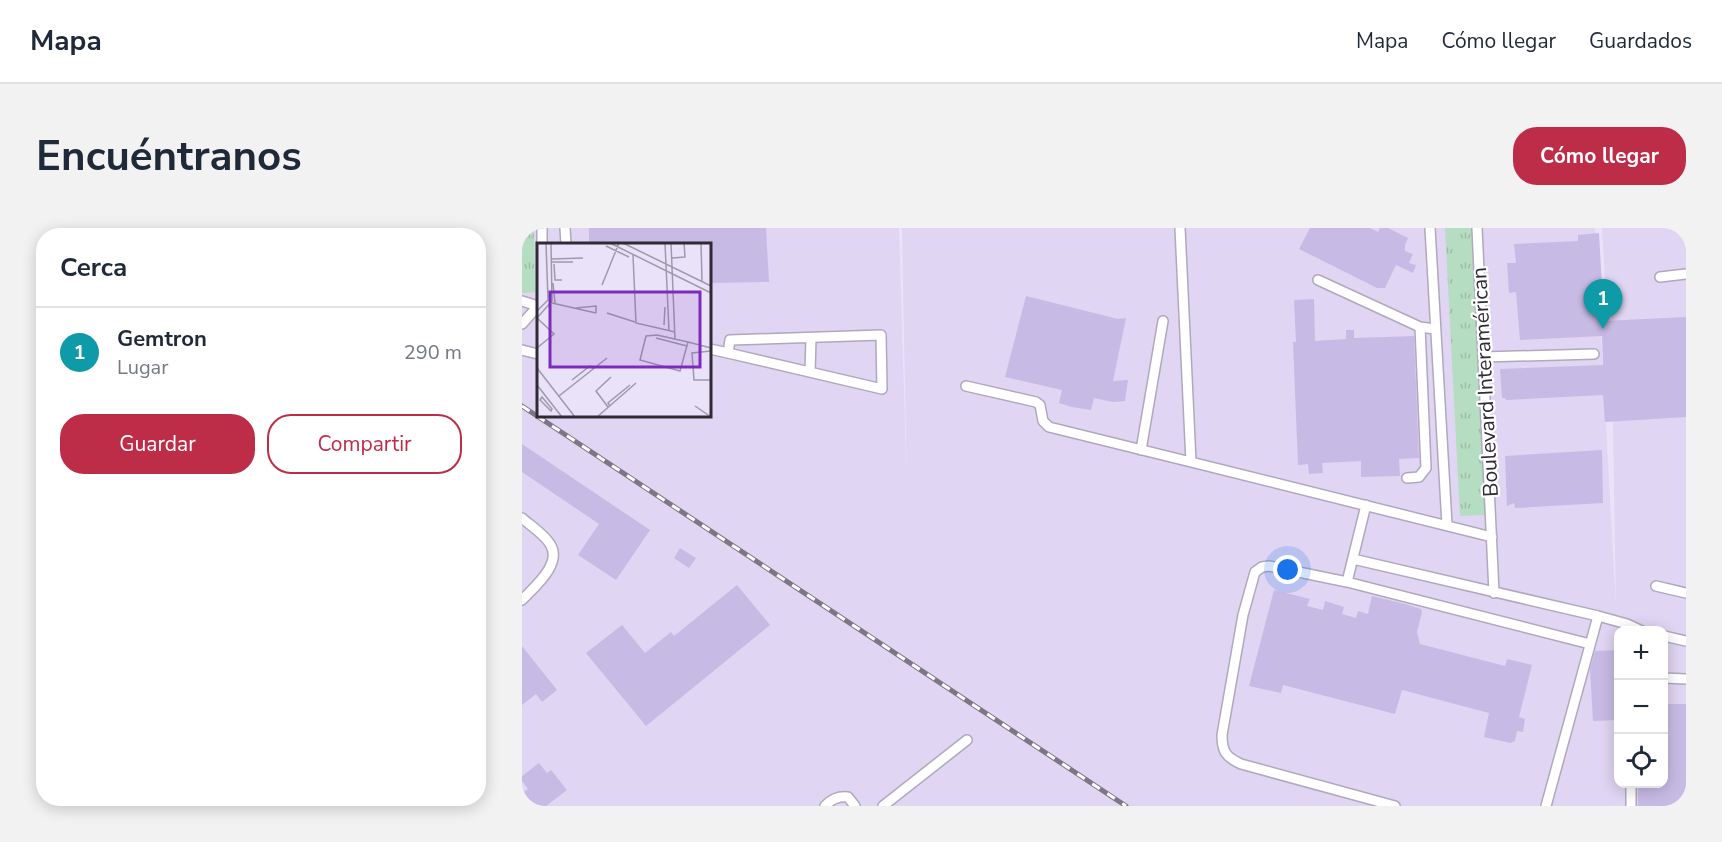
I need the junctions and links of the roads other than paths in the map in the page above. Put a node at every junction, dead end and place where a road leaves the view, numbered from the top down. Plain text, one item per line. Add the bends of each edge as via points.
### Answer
1 (1180, 228) edge
2 (1430, 228) edge
3 (1477, 228) edge
4 (1686, 274) edge
5 (1660, 277) dead end
6 (1318, 280) dead end
7 (522, 301) edge
8 (537, 306) edge
9 (537, 307) edge
10 (1163, 321) dead end
11 (522, 324) edge
12 (1420, 327) junction
13 (1435, 329) junction
14 (811, 338) junction
15 (711, 349) edge
16 (522, 350) edge
17 (728, 353) junction
18 (537, 354) edge
19 (1593, 354) dead end
20 (1483, 357) junction
21 (810, 372) junction
22 (966, 386) dead end
23 (1141, 450) junction
24 (1191, 462) junction
25 (1407, 478) dead end
26 (1366, 505) junction
27 (522, 518) edge
28 (1448, 525) junction
29 (1492, 537) junction
30 (1353, 559) junction
31 (1347, 582) junction
32 (1656, 586) dead end
33 (1494, 593) junction
34 (1686, 593) edge
35 (522, 600) edge
36 (1598, 616) junction
37 (1632, 626) edge
38 (1668, 637) edge
39 (1686, 641) edge
40 (1590, 644) junction
41 (1668, 678) edge
42 (1686, 680) edge
43 (967, 740) dead end
44 (1631, 788) edge
45 (825, 806) edge
46 (855, 806) edge
47 (883, 806) edge
48 (1395, 806) edge
49 (1546, 806) edge
50 (1631, 806) edge

1 - 24 street
2 - 13 street
3 - 20 street, Boulevard Interamérican
4 - 5 street
6 - 12 street
7 - 8 street
9 - 11 street
10 - 23 street
12 - 13 street
12 - 25 street via 1426,468 1419,477
13 - 28 street
14 - 17 street via 730,340
14 - 21 street
14 - 21 street via 881,335 882,389
15 - 17 street
16 - 18 street
17 - 21 street
19 - 20 street
20 - 29 street, Boulevard Interamérican
22 - 23 street via 1036,402 1048,427
23 - 24 street
24 - 26 street
26 - 28 street
26 - 30 street
27 - 35 street via 553,550 547,571
28 - 29 street
29 - 33 street, Boulevard Interamérican
30 - 31 street
30 - 33 street
31 - 40 street
31 - 48 street via 1269,566 1255,572 1243,615 1222,746 1224,753 1241,765
32 - 34 street
33 - 36 street
36 - 37 street
36 - 40 street
38 - 39 street
40 - 49 street
41 - 42 street
43 - 47 street
44 - 50 street
45 - 46 street via 840,796 848,797

